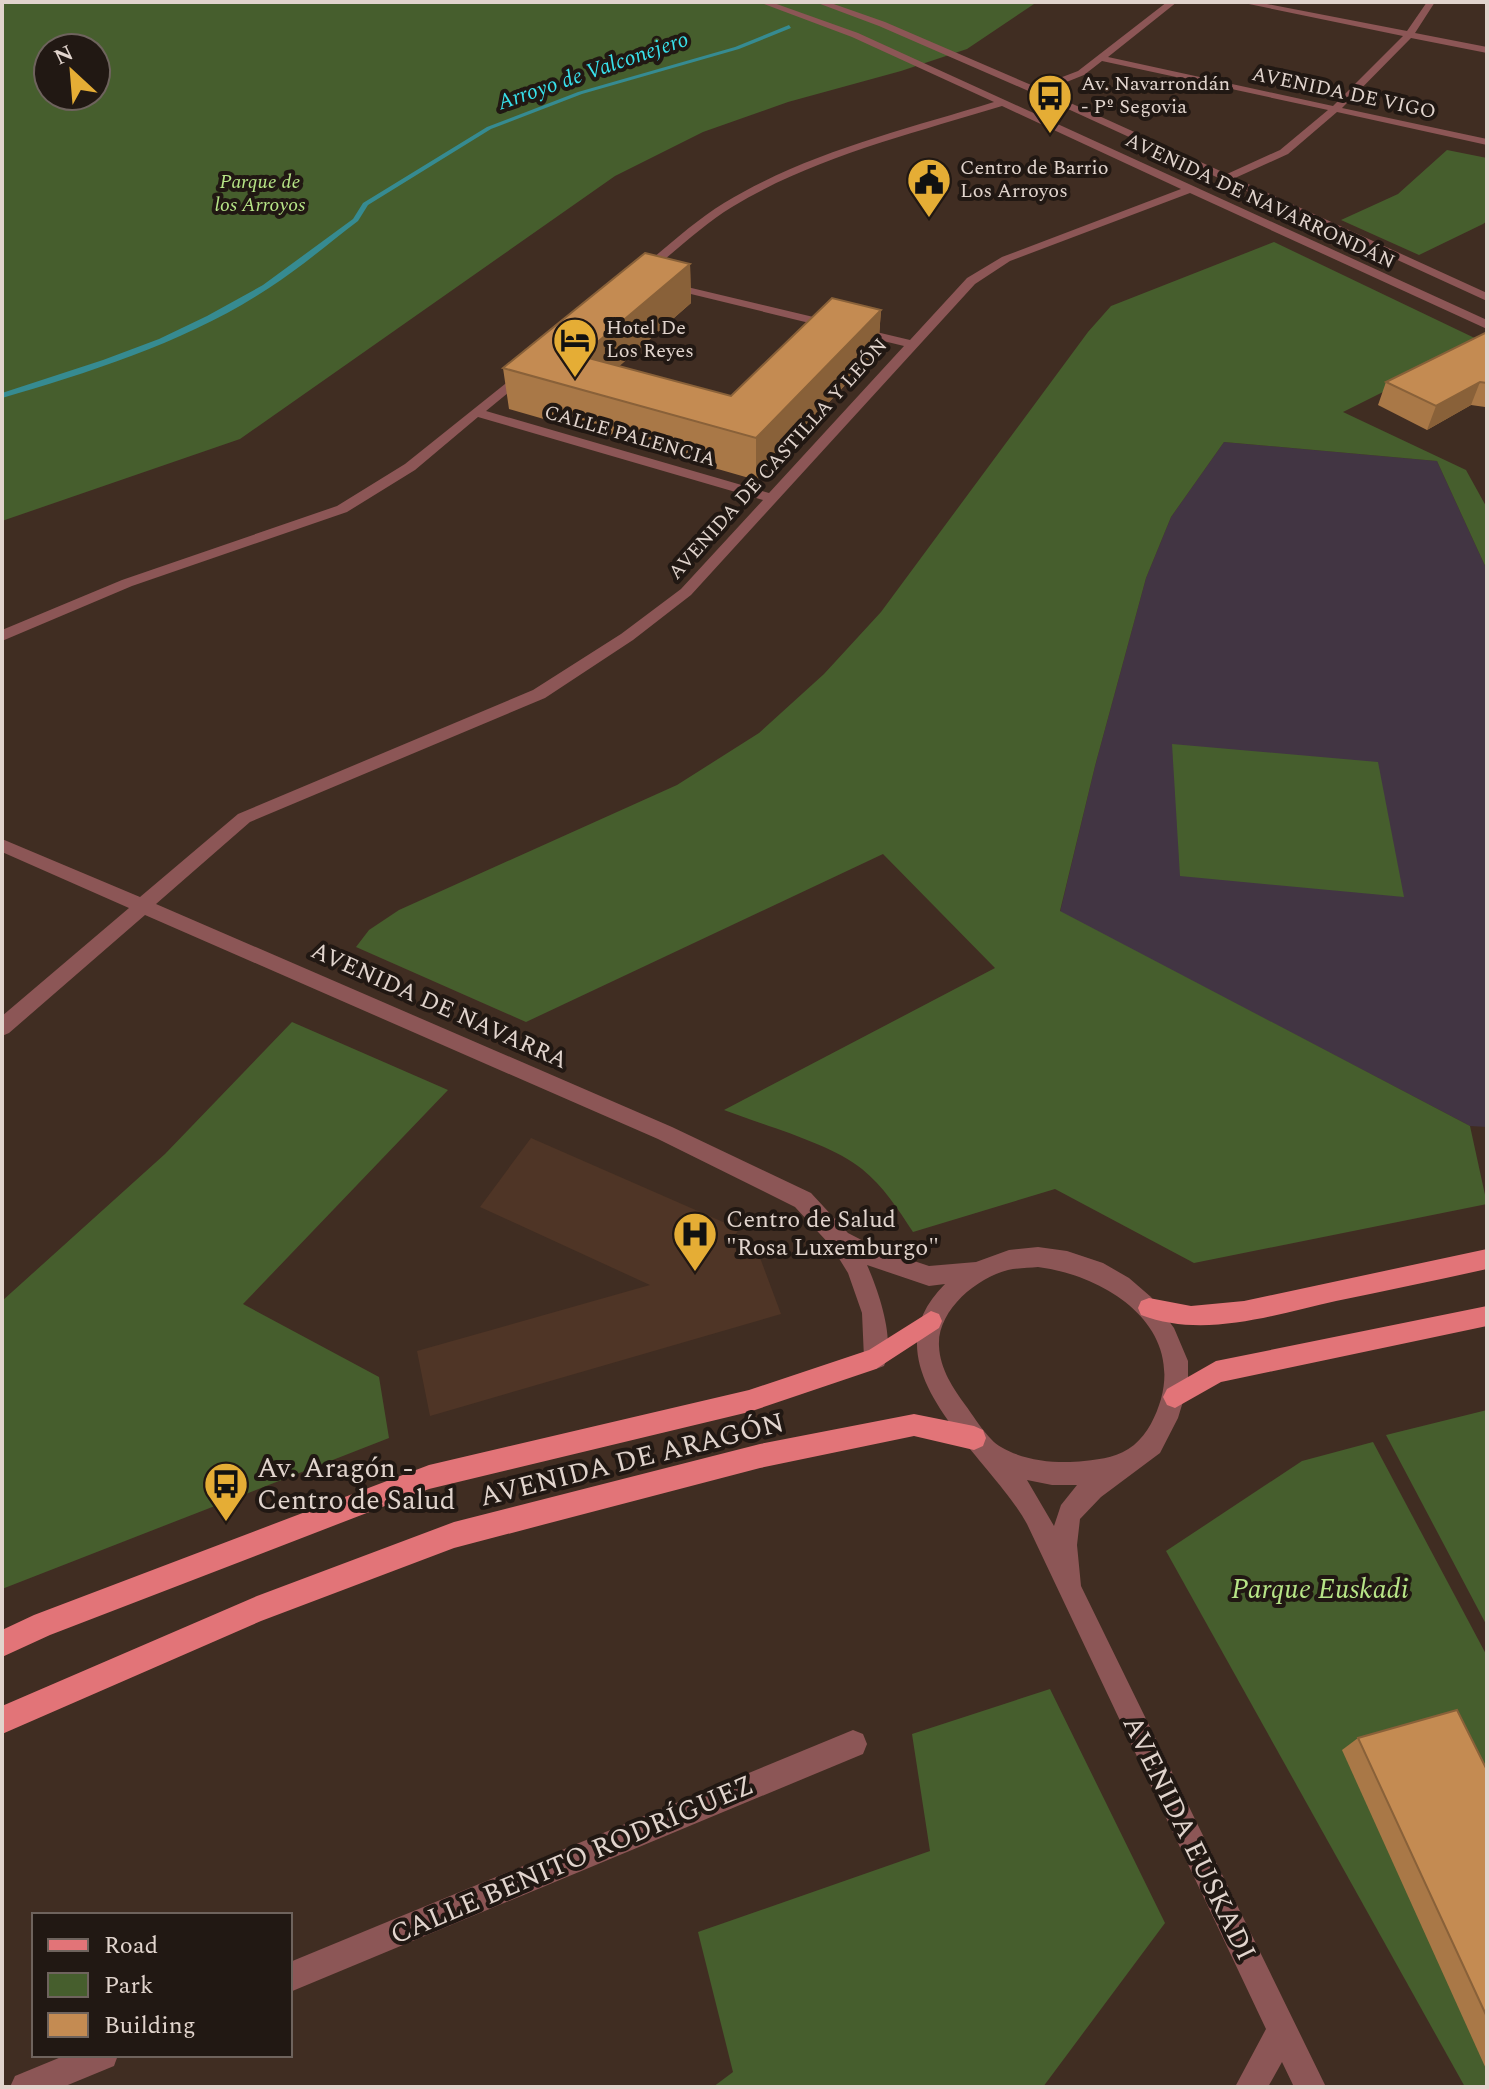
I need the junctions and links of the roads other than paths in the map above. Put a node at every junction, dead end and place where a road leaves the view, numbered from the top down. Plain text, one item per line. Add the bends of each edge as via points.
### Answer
1 (763, 2) edge
2 (819, 2) edge
3 (1173, 2) edge
4 (1243, 2) edge
5 (1431, 2) edge
6 (1409, 35) junction
7 (1487, 50) edge
8 (1100, 58) junction
9 (1036, 91) junction
10 (1002, 103) junction
11 (1335, 109) junction
12 (1487, 142) edge
13 (1211, 172) junction
14 (1230, 180) junction
15 (1190, 189) junction
16 (1487, 297) edge
17 (1486, 324) edge
18 (911, 344) junction
19 (537, 361) edge
20 (477, 413) junction
21 (772, 498) junction
22 (2, 636) edge
23 (2, 845) edge
24 (142, 907) junction
25 (2, 1028) edge
26 (840, 1240) junction
27 (1487, 1259) edge
28 (974, 1271) junction
29 (1149, 1308) junction
30 (1487, 1316) edge
31 (931, 1321) junction
32 (876, 1358) junction
33 (1175, 1397) junction
34 (974, 1438) junction
35 (993, 1456) junction
36 (1118, 1467) junction
37 (1068, 1588) junction
38 (2, 1644) edge
39 (2, 1720) edge
40 (853, 1744) dead end
41 (292, 1976) edge
42 (1282, 2030) junction
43 (98, 2057) edge
44 (26, 2087) edge
45 (1251, 2087) edge
46 (1310, 2087) edge

1 - 10 street, AVENIDA DE NAVARRONDÁN via 855,35
2 - 9 street, AVENIDA DE NAVARRONDÁN
3 - 8 street
4 - 6 street
5 - 6 street via 1430,11
6 - 7 street
6 - 11 street
8 - 9 street
8 - 11 street, AVENIDA DE VIGO
9 - 10 street
9 - 10 street
9 - 13 street, AVENIDA DE NAVARRONDÁN
10 - 15 street, AVENIDA DE NAVARRONDÁN
10 - 18 street via 771,181 734,201 631,281
11 - 12 street, AVENIDA DE VIGO
11 - 14 street via 1284,152
13 - 14 street, AVENIDA DE NAVARRONDÁN
13 - 15 street
14 - 15 street
14 - 16 street, AVENIDA DE NAVARRONDÁN
15 - 17 street, AVENIDA DE NAVARRONDÁN
15 - 18 street, AVENIDA DE CASTILLA Y LEÓN via 1006,259 971,281
18 - 21 street, AVENIDA DE CASTILLA Y LEÓN
19 - 20 street
20 - 21 street, CALLE PALENCIA
20 - 22 street via 410,467 342,509 127,583
21 - 24 street, AVENIDA DE CASTILLA Y LEÓN via 686,592 602,654 539,694 244,818
23 - 24 street, AVENIDA DE NAVARRA
24 - 25 street, AVENIDA DE CASTILLA Y LEÓN
24 - 26 street, AVENIDA DE NAVARRA via 665,1133 803,1200
26 - 28 street via 929,1276
26 - 32 street via 858,1269 873,1313
27 - 29 main road via 1244,1311 1191,1316
28 - 29 street via 1040,1257 1062,1259 1101,1271
28 - 31 street
29 - 33 street via 1177,1364
30 - 33 main road via 1216,1372
31 - 32 main road, AVENIDA DE ARAGÓN
31 - 34 street via 928,1358 942,1391
32 - 38 main road, AVENIDA DE ARAGÓN via 749,1401 429,1477
33 - 36 street via 1151,1445
34 - 35 street
34 - 39 main road, AVENIDA DE ARAGÓN via 914,1425 760,1456 454,1535 257,1609
35 - 36 street via 1042,1474 1074,1476
35 - 37 street, AVENIDA EUSKADI via 1029,1504
36 - 37 street via 1074,1506 1064,1536
37 - 42 street, AVENIDA EUSKADI
40 - 41 street, CALLE BENITO RODRÍGUEZ
42 - 45 street
42 - 46 street, AVENIDA EUSKADI
43 - 44 street

